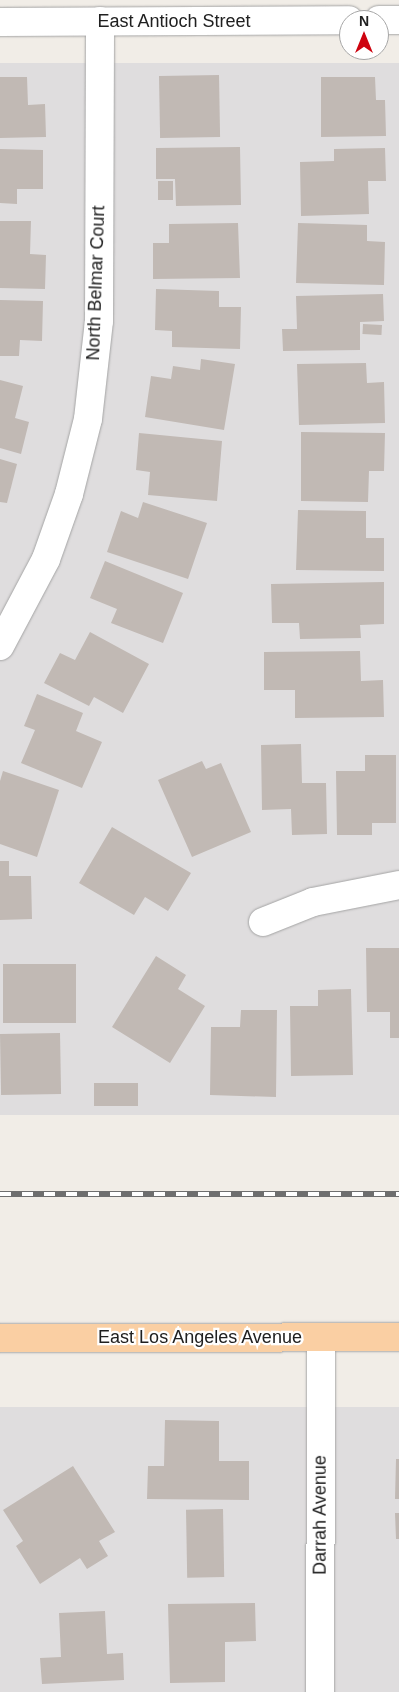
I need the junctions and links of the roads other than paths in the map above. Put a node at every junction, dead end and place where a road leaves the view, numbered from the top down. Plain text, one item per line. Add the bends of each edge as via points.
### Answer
1 (339, 20) edge
2 (100, 21) junction
3 (0, 22) edge
4 (0, 646) edge
5 (399, 885) edge
6 (263, 922) dead end
7 (321, 1337) junction
8 (399, 1337) edge
9 (0, 1338) edge
10 (320, 1692) edge

1 - 2 street, East Antioch Street
2 - 3 street, East Antioch Street
2 - 4 street, North Belmar Court via 99,321 88,419 69,494 46,559
5 - 6 street via 312,902
7 - 8 main road, East Los Angeles Avenue
7 - 9 main road, East Los Angeles Avenue
7 - 10 street, Darrah Avenue

